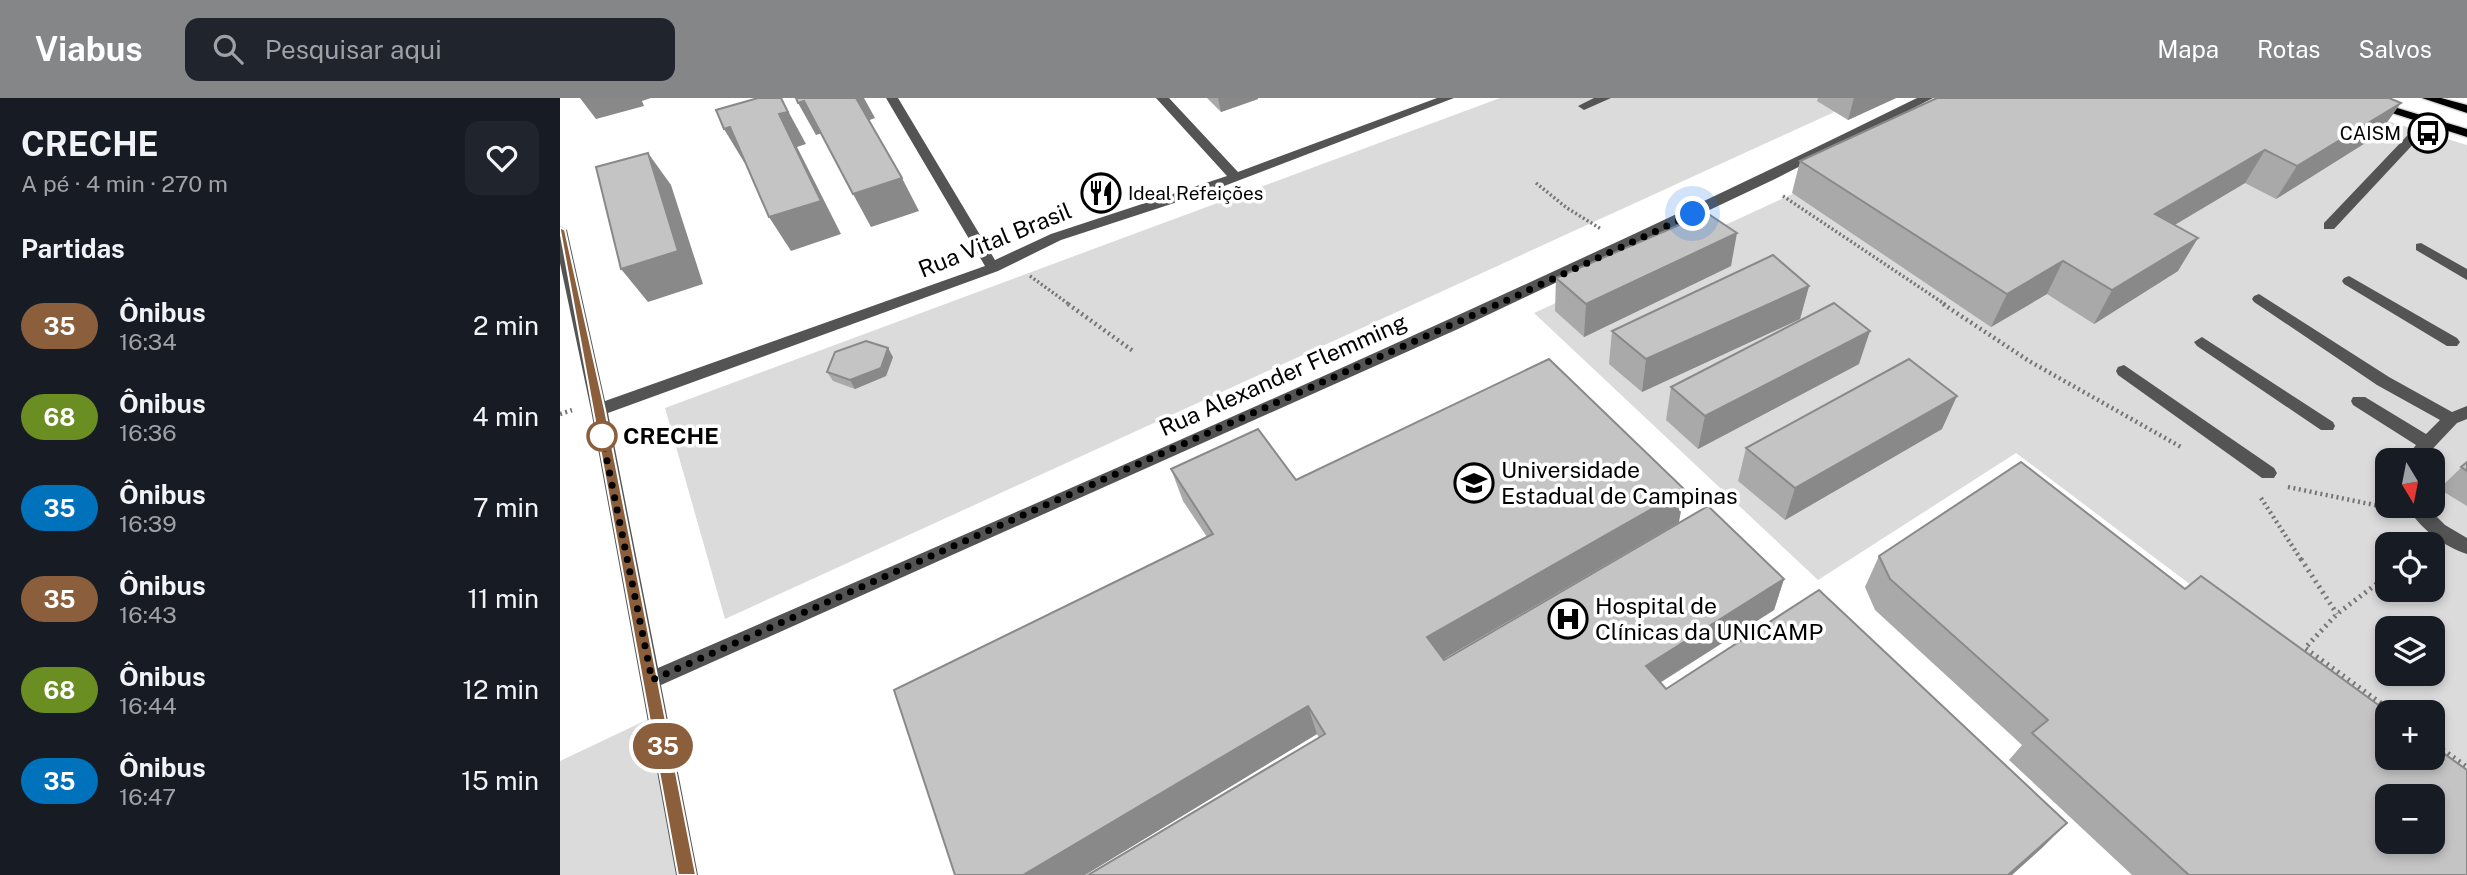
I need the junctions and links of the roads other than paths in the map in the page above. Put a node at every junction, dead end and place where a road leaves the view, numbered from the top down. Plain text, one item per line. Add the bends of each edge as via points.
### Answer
1 (892, 98) edge
2 (1162, 98) edge
3 (1448, 98) edge
4 (1605, 98) edge
5 (1927, 98) edge
6 (2351, 98) edge
7 (2428, 98) edge
8 (1584, 106) dead end
9 (2467, 109) edge
10 (2428, 121) junction
11 (2467, 133) edge
12 (1235, 176) junction
13 (2329, 226) dead end
14 (560, 230) edge
15 (2421, 247) dead end
16 (993, 268) junction
17 (2467, 275) edge
18 (2350, 281) dead end
19 (2259, 299) dead end
20 (2202, 342) dead end
21 (2452, 342) dead end
22 (2124, 371) dead end
23 (2359, 401) dead end
24 (599, 410) junction
25 (2467, 412) edge
26 (2451, 419) junction
27 (2327, 426) dead end
28 (2427, 443) junction
29 (2423, 448) edge
30 (2265, 477) road end
31 (2427, 518) edge
32 (2467, 547) edge
33 (652, 680) junction
34 (687, 875) edge

1 - 16 street
2 - 12 street
3 - 12 street, Rua Vital Brasil
4 - 8 street
5 - 33 street, Rua Alexander Flemming via 1762,182 1529,290
6 - 10 main road
7 - 9 main road
10 - 11 main road
10 - 13 street
12 - 16 street, Rua Vital Brasil via 1050,240
14 - 24 street
15 - 17 street
16 - 24 street, Rua Vital Brasil
18 - 21 street
19 - 26 street via 2383,382
20 - 27 street
22 - 30 street
23 - 28 street
24 - 33 street
25 - 26 street
26 - 28 street
28 - 29 street
31 - 32 street
33 - 34 street

